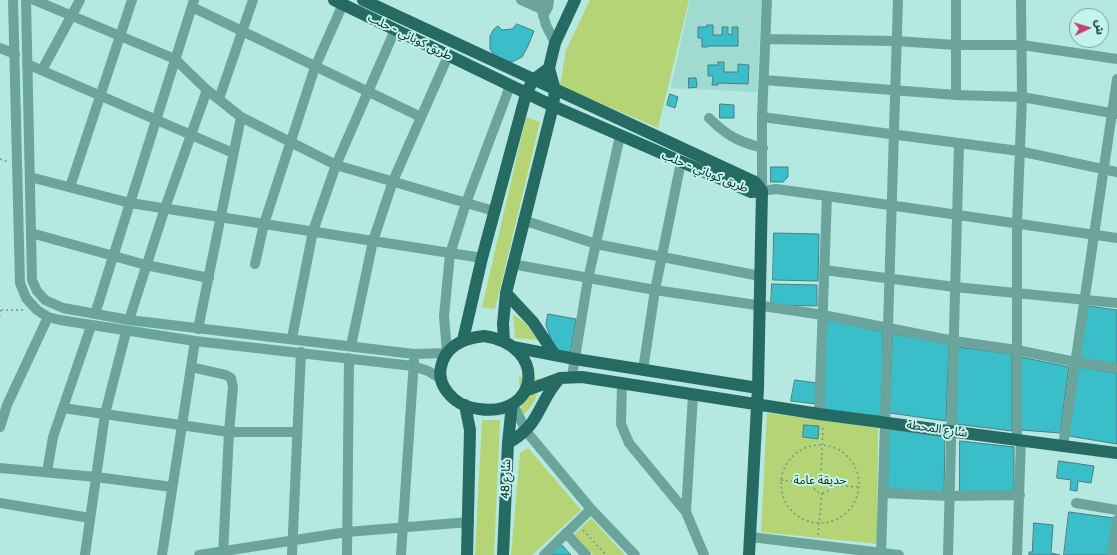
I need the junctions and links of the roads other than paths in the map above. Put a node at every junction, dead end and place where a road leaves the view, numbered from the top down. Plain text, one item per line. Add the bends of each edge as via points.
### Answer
1 (13, 0) edge
2 (26, 0) edge
3 (34, 0) edge
4 (80, 0) edge
5 (132, 0) edge
6 (253, 0) edge
7 (363, 0) edge
8 (521, 0) edge
9 (549, 0) edge
10 (574, 0) edge
11 (767, 0) edge
12 (898, 0) edge
13 (956, 0) edge
14 (1021, 0) edge
15 (338, 2) edge
16 (193, 4) edge
17 (541, 8) edge
18 (72, 16) junction
19 (395, 30) junction
20 (241, 32) junction
21 (121, 36) junction
22 (766, 38) junction
23 (896, 41) junction
24 (555, 43) junction
25 (956, 45) junction
26 (1022, 45) junction
27 (0, 48) edge
28 (15, 54) junction
29 (448, 56) junction
30 (175, 59) junction
31 (1117, 59) edge
32 (27, 64) junction
33 (315, 67) junction
34 (549, 68) junction
35 (42, 70) junction
36 (1117, 78) edge
37 (533, 80) junction
38 (764, 80) junction
39 (510, 86) junction
40 (207, 90) junction
41 (555, 90) junction
42 (895, 90) junction
43 (368, 92) junction
44 (100, 94) junction
45 (526, 94) junction
46 (956, 95) junction
47 (1022, 97) junction
48 (219, 100) junction
49 (553, 106) junction
50 (1114, 114) edge
51 (762, 116) junction
52 (241, 117) junction
53 (421, 117) junction
54 (709, 118) dead end
55 (155, 119) junction
56 (894, 133) junction
57 (191, 136) junction
58 (620, 136) junction
59 (292, 142) junction
60 (959, 144) junction
61 (763, 148) junction
62 (1020, 151) junction
63 (233, 153) junction
64 (681, 162) junction
65 (336, 165) junction
66 (1104, 169) junction
67 (1117, 172) edge
68 (30, 177) junction
69 (393, 181) junction
70 (70, 187) junction
71 (762, 191) junction
72 (827, 196) junction
73 (130, 203) junction
74 (466, 203) junction
75 (892, 205) junction
76 (165, 208) junction
77 (494, 211) junction
78 (957, 214) junction
79 (220, 216) junction
80 (524, 220) junction
81 (264, 224) junction
82 (1017, 224) junction
83 (313, 231) junction
84 (31, 233) junction
85 (1094, 234) junction
86 (1117, 238) edge
87 (373, 241) junction
88 (596, 244) junction
89 (450, 254) junction
90 (114, 257) junction
91 (482, 258) junction
92 (662, 258) junction
93 (255, 264) dead end
94 (512, 264) junction
95 (146, 265) junction
96 (824, 270) junction
97 (760, 276) junction
98 (209, 278) junction
99 (889, 278) junction
100 (588, 279) junction
101 (956, 287) junction
102 (655, 290) junction
103 (506, 293) junction
104 (1017, 293) junction
105 (1084, 299) junction
106 (45, 300) junction
107 (1117, 303) edge
108 (760, 307) junction
109 (37, 310) junction
110 (95, 314) junction
111 (823, 315) junction
112 (48, 317) junction
113 (129, 320) junction
114 (90, 326) junction
115 (888, 328) junction
116 (198, 329) junction
117 (126, 332) junction
118 (292, 338) junction
119 (463, 340) junction
120 (195, 341) junction
121 (954, 341) junction
122 (509, 344) junction
123 (351, 346) junction
124 (1017, 350) junction
125 (301, 352) junction
126 (447, 352) junction
127 (414, 354) junction
128 (555, 355) junction
129 (349, 358) junction
130 (575, 359) junction
131 (1075, 362) junction
132 (413, 366) junction
133 (191, 367) junction
134 (1117, 368) edge
135 (643, 370) junction
136 (566, 377) junction
137 (441, 379) junction
138 (622, 383) junction
139 (758, 388) junction
140 (525, 391) junction
141 (693, 395) junction
142 (512, 404) junction
143 (757, 404) junction
144 (465, 406) junction
145 (63, 408) junction
146 (105, 414) junction
147 (819, 414) junction
148 (885, 422) junction
149 (181, 426) junction
150 (0, 427) edge
151 (526, 431) junction
152 (951, 431) junction
153 (229, 432) junction
154 (296, 432) junction
155 (1019, 440) junction
156 (508, 444) junction
157 (1063, 446) junction
158 (1117, 453) edge
159 (0, 468) edge
160 (47, 472) junction
161 (96, 477) junction
162 (172, 487) junction
163 (883, 493) junction
164 (949, 496) junction
165 (1020, 496) junction
166 (0, 503) edge
167 (1076, 504) dead end
168 (591, 509) junction
169 (1117, 510) edge
170 (686, 512) junction
171 (90, 518) junction
172 (1117, 520) edge
173 (469, 522) junction
174 (403, 527) junction
175 (347, 532) junction
176 (566, 534) junction
177 (751, 537) junction
178 (292, 541) junction
179 (223, 554) edge
180 (881, 554) edge
181 (85, 555) edge
182 (162, 555) edge
183 (199, 555) edge
184 (292, 555) edge
185 (347, 555) edge
186 (401, 555) edge
187 (467, 555) edge
188 (503, 555) edge
189 (544, 555) edge
190 (586, 555) edge
191 (635, 555) edge
192 (704, 555) edge
193 (749, 555) edge
194 (899, 555) edge
195 (948, 555) edge
196 (1018, 555) edge
197 (1112, 555) edge

1 - 28 street
2 - 32 street
3 - 18 street
4 - 18 street
5 - 21 street
6 - 20 street
7 - 37 main road, طريق كوباني - حلب
8 - 17 street
9 - 17 street via 548,7
10 - 24 main road
11 - 22 street
12 - 23 street
13 - 25 street
14 - 26 street
15 - 19 main road, طريق كوباني - حلب
15 - 33 street
16 - 20 street
16 - 30 street
17 - 24 street
18 - 21 street
18 - 35 street
19 - 29 main road, طريق كوباني - حلب
19 - 43 street
20 - 33 street
20 - 48 street
21 - 30 street
21 - 44 street
22 - 23 street
22 - 38 street
23 - 25 street
23 - 42 street
24 - 34 main road
25 - 26 street
25 - 46 street
26 - 31 street
26 - 47 street
27 - 28 street
28 - 109 street via 20,283 26,298
29 - 39 main road, طريق كوباني - حلب
29 - 53 street
30 - 40 street
30 - 55 street
32 - 35 street
32 - 68 street
33 - 43 street
33 - 59 street
34 - 37 main road
34 - 41 main road
35 - 44 street
36 - 50 street
37 - 41 main road, طريق كوباني - حلب
37 - 45 main road
38 - 42 street
38 - 51 street
39 - 45 main road, طريق كوباني - حلب
39 - 74 street
40 - 48 street
40 - 57 street
41 - 49 main road
41 - 71 main road, طريق كوباني - حلب via 755,182
42 - 46 street
42 - 56 street
43 - 53 street
43 - 65 street
44 - 55 street
44 - 70 street
45 - 49 main road, طريق كوباني - حلب
45 - 77 main road
46 - 47 street
47 - 50 street
47 - 62 street
48 - 52 street
49 - 58 main road, طريق كوباني - حلب
49 - 80 main road
50 - 66 street
51 - 56 street
51 - 61 street
52 - 59 street
52 - 63 street
53 - 69 street
54 - 61 street via 729,136
55 - 57 street
55 - 73 street
56 - 60 street
56 - 75 street
57 - 63 street
57 - 76 street
58 - 64 main road, طريق كوباني - حلب
58 - 88 street
59 - 65 street
59 - 81 street
60 - 62 street
60 - 78 street
61 - 71 street
62 - 66 street
62 - 82 street
63 - 79 street
64 - 71 main road, طريق كوباني - حلب via 751,192
64 - 92 street
65 - 69 street
65 - 83 street
66 - 67 street
66 - 85 street
68 - 70 street
68 - 84 street
69 - 74 street
69 - 87 street
70 - 73 street
71 - 72 street via 776,189
71 - 97 main road
72 - 75 street
72 - 96 street
73 - 76 street
73 - 90 street
74 - 77 street
74 - 89 street
75 - 78 street
75 - 99 street
76 - 79 street
76 - 95 street
77 - 91 main road
78 - 82 street
78 - 101 street
79 - 81 street
79 - 98 street
80 - 88 street
80 - 94 main road
81 - 83 street
81 - 93 street
82 - 85 street
82 - 104 street
83 - 87 street
83 - 118 street
84 - 90 street
84 - 106 street via 32,280
85 - 86 street
85 - 105 street
87 - 89 street
87 - 123 street
88 - 92 street
88 - 100 street
89 - 91 street
89 - 126 street via 444,316
90 - 95 street
90 - 110 street
91 - 119 main road
92 - 97 street
92 - 102 street
94 - 100 street
94 - 103 main road
95 - 98 street
95 - 113 street
96 - 99 street
96 - 111 street
97 - 108 main road
98 - 116 street
99 - 101 street
99 - 115 street
100 - 102 street
100 - 130 street
101 - 104 street
101 - 121 street
102 - 108 street
102 - 135 street
103 - 122 main road via 503,324
103 - 128 main road via 533,322
104 - 105 street
104 - 124 street
105 - 107 street
105 - 131 street
106 - 109 street
106 - 110 street via 63,308
108 - 111 street
108 - 139 main road
109 - 112 street
110 - 113 street
111 - 115 street
111 - 147 street
112 - 114 street
112 - 150 street via 7,405
113 - 116 street
114 - 117 street
114 - 145 street
115 - 121 street
115 - 148 street
116 - 118 street
117 - 120 street
117 - 146 street
118 - 123 street
119 - 122 main road via 484,336
119 - 126 main road
120 - 125 street
120 - 133 street
121 - 124 street
121 - 152 street
122 - 128 main road
122 - 140 main road via 526,362 529,381
123 - 127 street
124 - 131 street
124 - 155 street
125 - 129 street
125 - 154 street
126 - 127 street
126 - 137 main road via 440,369
127 - 132 street
128 - 130 main road
129 - 132 street
129 - 175 street
130 - 135 main road
130 - 136 street
131 - 134 street
131 - 157 street
132 - 137 street
132 - 174 street
133 - 149 street
133 - 153 street via 230,378 233,386
135 - 139 main road
136 - 138 main road, شارع المحطة
136 - 140 main road
136 - 151 main road via 549,392 534,422
137 - 144 main road via 450,395
138 - 141 main road, شارع المحطة
138 - 170 street via 621,424 629,443
139 - 143 main road
140 - 142 main road
141 - 143 main road, شارع المحطة
141 - 170 street
142 - 144 main road via 494,410
142 - 151 street
142 - 156 main road, 48 شارع
143 - 147 main road, شارع المحطة
143 - 177 main road
144 - 173 main road via 470,430
145 - 146 street
145 - 160 street via 53,437
146 - 149 street
146 - 161 street
147 - 148 main road, شارع المحطة
148 - 152 main road, شارع المحطة
148 - 163 street
149 - 153 street
149 - 162 street
151 - 156 main road
151 - 168 street
152 - 155 main road, شارع المحطة
152 - 164 street
153 - 154 street
153 - 179 street
154 - 178 street
155 - 157 main road, شارع المحطة
155 - 165 street
156 - 188 main road, 48 شارع
157 - 158 main road, شارع المحطة
159 - 160 street
160 - 161 street
161 - 162 street
161 - 171 street
162 - 182 street
163 - 164 street
163 - 180 street
164 - 165 street
164 - 195 street
165 - 196 street
166 - 171 street
167 - 169 street
168 - 176 street
168 - 191 street
170 - 192 street
171 - 181 street
172 - 197 street
173 - 174 street
173 - 187 main road
174 - 175 street
174 - 186 street
175 - 178 street
175 - 185 street
176 - 189 street
176 - 190 street
177 - 180 street
177 - 193 main road
178 - 179 street
178 - 184 street
179 - 183 street
180 - 194 street

